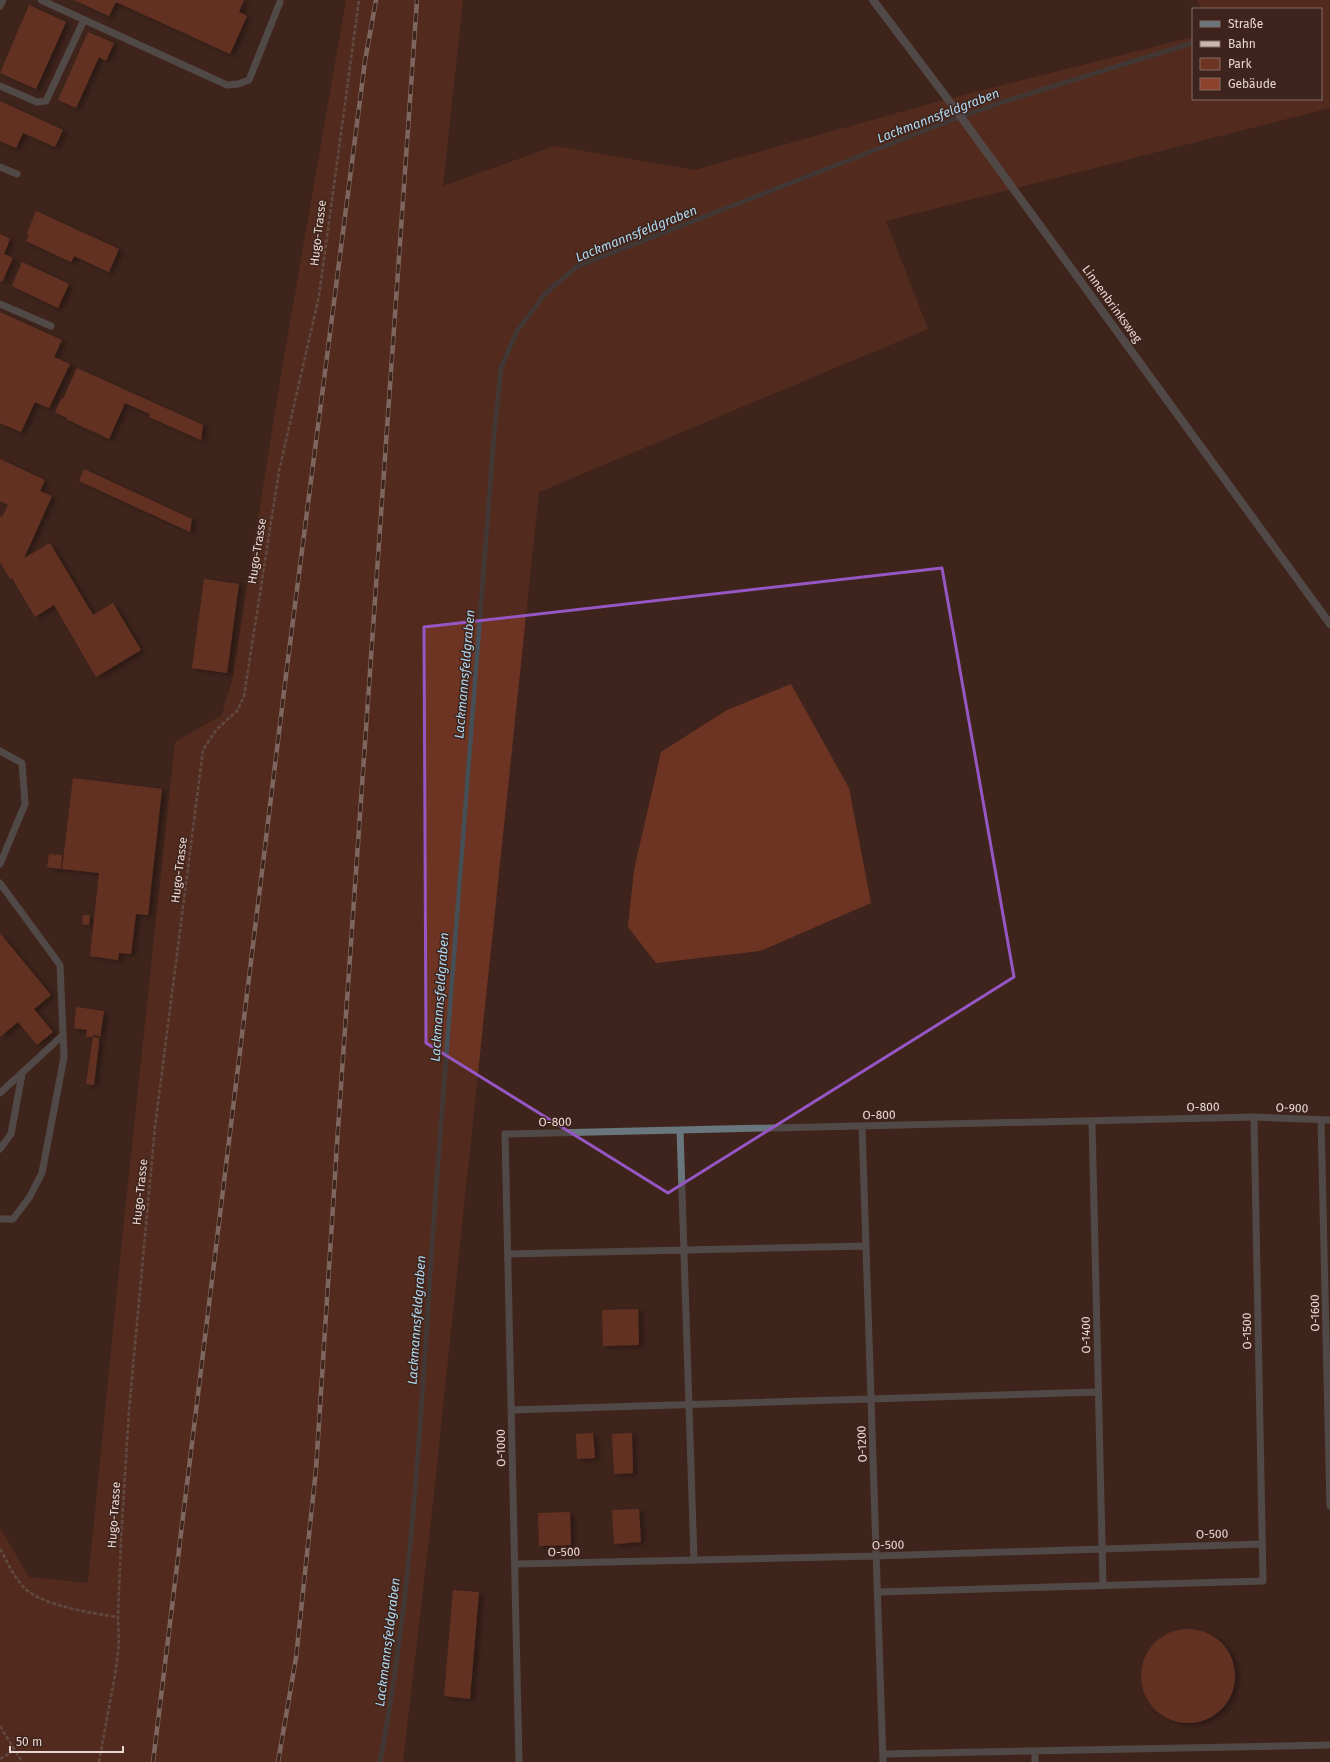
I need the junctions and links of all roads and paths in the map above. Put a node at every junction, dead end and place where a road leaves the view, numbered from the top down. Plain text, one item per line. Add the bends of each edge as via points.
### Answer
1 (3, 0) edge
2 (41, 0) edge
3 (359, 0) edge
4 (873, 0) edge
5 (280, 2) dead end
6 (0, 6) edge
7 (84, 20) junction
8 (0, 86) edge
9 (0, 167) edge
10 (17, 174) dead end
11 (0, 304) edge
12 (51, 326) dead end
13 (1330, 624) edge
14 (0, 752) edge
15 (0, 864) edge
16 (0, 883) edge
17 (63, 1035) junction
18 (22, 1073) junction
19 (0, 1094) edge
20 (1254, 1117) junction
21 (1321, 1120) junction
22 (1330, 1120) edge
23 (1092, 1121) junction
24 (862, 1126) junction
25 (680, 1130) junction
26 (505, 1134) joint
27 (0, 1149) edge
28 (0, 1219) edge
29 (866, 1246) junction
30 (684, 1250) junction
31 (508, 1254) junction
32 (1098, 1392) junction
33 (871, 1398) junction
34 (689, 1404) junction
35 (511, 1410) junction
36 (1330, 1506) edge
37 (1262, 1544) junction
38 (0, 1549) edge
39 (1101, 1549) junction
40 (876, 1556) junction
41 (694, 1560) junction
42 (515, 1564) junction
43 (1103, 1585) junction
44 (878, 1592) junction
45 (118, 1617) junction
46 (0, 1726) edge
47 (1330, 1745) edge
48 (15, 1750) junction
49 (1035, 1751) junction
50 (883, 1754) junction
51 (0, 1759) edge
52 (22, 1762) edge
53 (99, 1762) edge
54 (519, 1762) edge
55 (883, 1762) edge
56 (1035, 1762) edge

1 - 6 lane
2 - 7 lane
3 - 45 path, Hugo-Trasse via 319,296 279,471 244,696 237,711 216,730 203,750 155,1127 140,1278 121,1538
4 - 13 street, Linnenbrinksweg via 976,137
5 - 7 lane via 249,80 238,84 227,85
7 - 8 lane via 46,101 37,102
9 - 10 lane
11 - 12 lane
14 - 15 lane via 22,763 25,804
16 - 17 lane via 60,965
17 - 18 lane
17 - 28 lane via 64,1057 42,1173 29,1198 13,1219
18 - 19 lane
18 - 27 lane via 11,1134
20 - 21 lane, O-900
20 - 23 lane, O-800
20 - 37 lane, O-1500
21 - 22 lane, O-900
21 - 36 lane, O-1600
23 - 24 lane, O-800
23 - 32 lane, O-1400
24 - 25 lane, O-800
24 - 29 lane, O-1200
25 - 26 lane, O-800
25 - 30 lane
26 - 31 lane, O-1000
29 - 30 lane
29 - 33 lane, O-1200
30 - 31 lane
30 - 34 lane
31 - 35 lane, O-1000
32 - 33 lane
32 - 39 lane, O-1400
33 - 34 lane
33 - 40 lane, O-1200
34 - 35 lane
34 - 41 lane
35 - 42 lane, O-1000
37 - 39 lane, O-500
37 - 43 lane, O-1500 via 1263,1581
38 - 45 path via 20,1583 39,1598 88,1613
39 - 40 lane, O-500
39 - 43 lane, O-1400
40 - 41 lane, O-500
40 - 44 lane, O-1200
41 - 42 lane, O-500
42 - 54 lane, O-1000
43 - 44 lane
44 - 50 lane, O-1200
45 - 53 path, Hugo-Trasse via 119,1644 115,1675
46 - 48 path
47 - 49 lane
48 - 51 path
48 - 52 path
49 - 50 lane
49 - 56 lane
50 - 55 lane, O-1200

